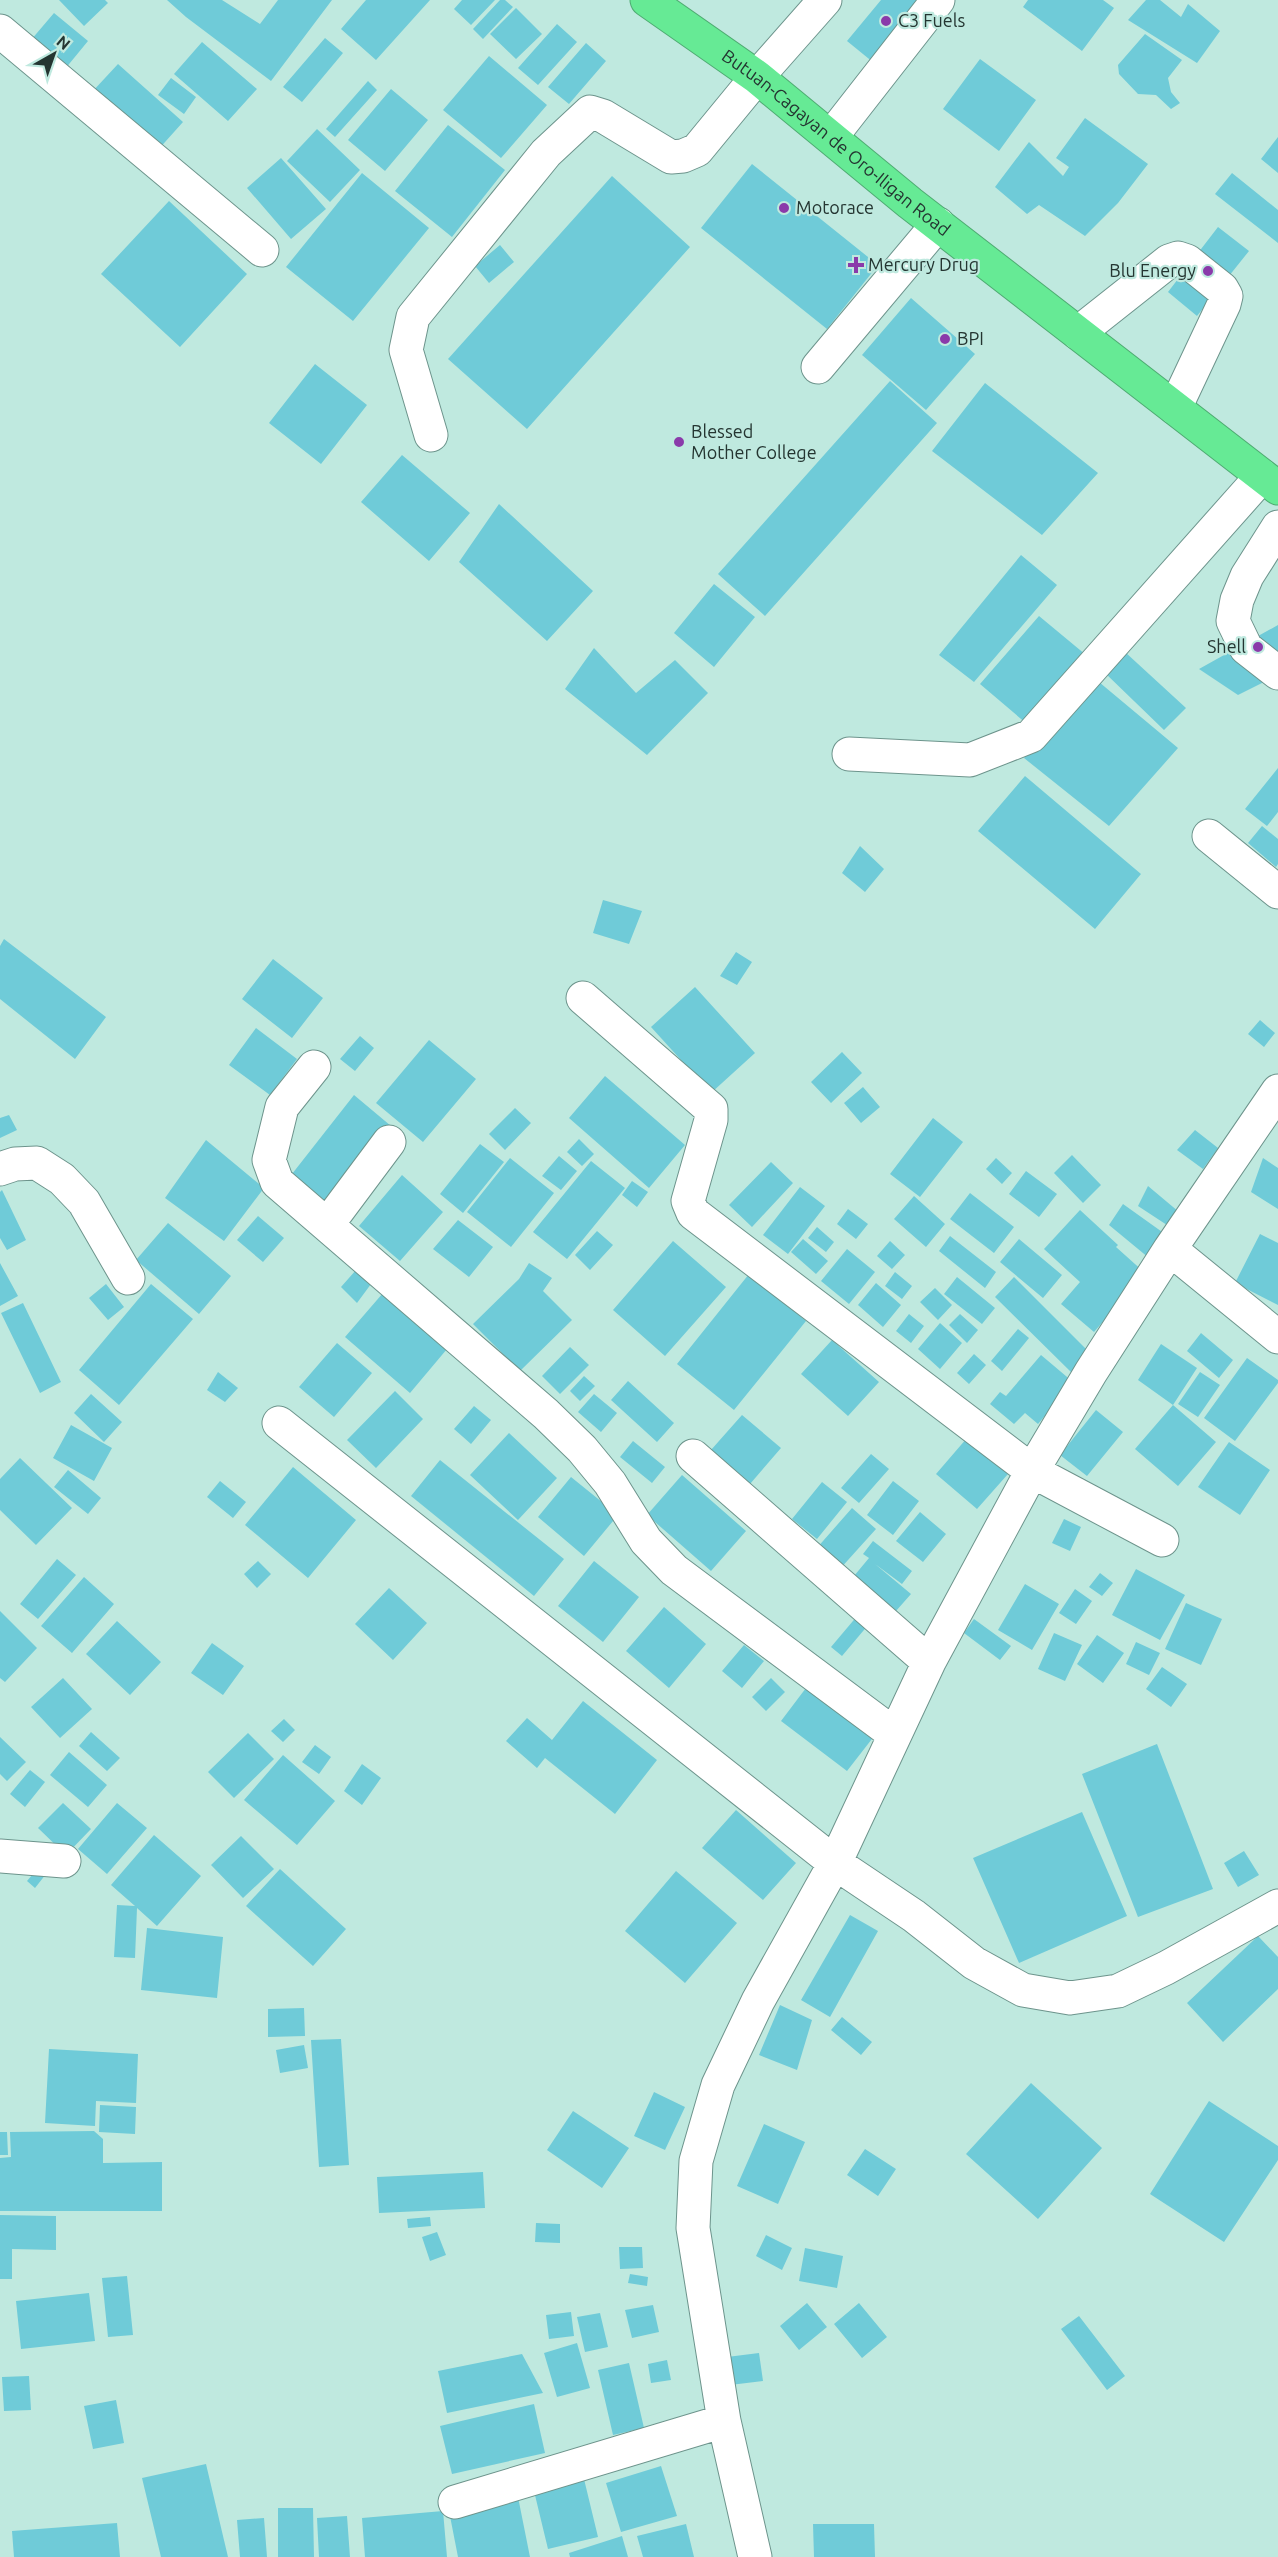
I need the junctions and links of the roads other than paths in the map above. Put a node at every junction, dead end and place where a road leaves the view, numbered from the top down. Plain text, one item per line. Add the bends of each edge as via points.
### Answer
1 (647, 0) edge
2 (825, 0) edge
3 (938, 0) edge
4 (0, 31) edge
5 (757, 77) junction
6 (831, 137) junction
7 (938, 224) junction
8 (262, 250) dead end
9 (1078, 333) junction
10 (818, 367) dead end
11 (1175, 408) junction
12 (431, 435) dead end
13 (1270, 482) edge
14 (1278, 527) edge
15 (1278, 673) edge
16 (849, 754) dead end
17 (1209, 836) dead end
18 (1278, 892) edge
19 (583, 998) dead end
20 (314, 1067) dead end
21 (1278, 1091) edge
22 (389, 1142) dead end
23 (0, 1169) edge
24 (327, 1225) junction
25 (1170, 1249) junction
26 (128, 1278) dead end
27 (1278, 1337) edge
28 (279, 1423) dead end
29 (693, 1456) dead end
30 (1032, 1471) junction
31 (1162, 1540) dead end
32 (928, 1662) junction
33 (894, 1734) junction
34 (0, 1856) edge
35 (64, 1861) dead end
36 (835, 1863) junction
37 (1278, 1906) edge
38 (724, 2421) junction
39 (455, 2502) dead end
40 (755, 2557) edge

1 - 5 highway, Butuan-Cagayan de Oro-Iligan Road
2 - 5 street
3 - 6 street
4 - 8 street
5 - 6 highway, Butuan-Cagayan de Oro-Iligan Road
5 - 12 street via 697,150 683,156 671,157 591,112 546,153 413,317 406,350
6 - 7 highway, Butuan-Cagayan de Oro-Iligan Road
7 - 9 highway, Butuan-Cagayan de Oro-Iligan Road
7 - 10 street
9 - 11 highway, Butuan-Cagayan de Oro-Iligan Road
9 - 11 street via 1169,261 1187,261 1226,296
11 - 13 highway, Butuan-Cagayan de Oro-Iligan Road
13 - 16 street via 1031,736 970,760
14 - 15 street via 1247,576 1233,621 1246,648
17 - 18 street
19 - 30 street via 711,1109 688,1201 693,1213
20 - 24 street via 282,1107 269,1160 278,1182
21 - 25 street
22 - 24 street
23 - 26 street via 37,1163 62,1179 84,1202
24 - 33 street via 582,1449 610,1483 646,1541 674,1570
25 - 27 street
25 - 30 street via 1090,1372
28 - 36 street
29 - 32 street
30 - 31 street
30 - 32 street
32 - 33 street
33 - 36 street
34 - 35 street
36 - 37 street via 914,1916 974,1963 1023,1990 1070,1998 1118,1992
36 - 38 street via 758,2001 718,2085 696,2161 693,2228
38 - 39 street
38 - 40 street

